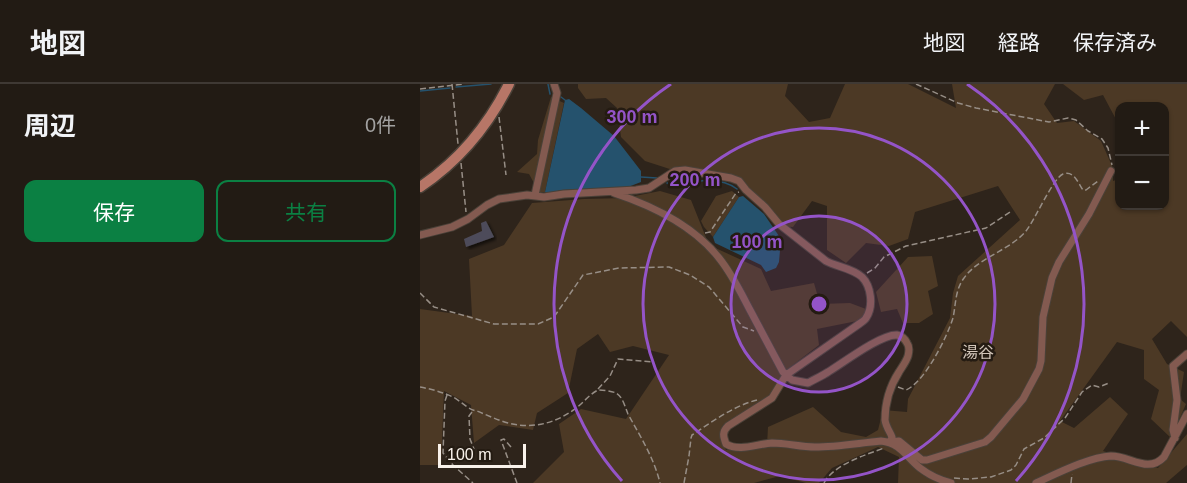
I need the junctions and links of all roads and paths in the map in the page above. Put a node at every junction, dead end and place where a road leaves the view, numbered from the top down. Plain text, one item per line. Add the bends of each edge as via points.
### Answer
1 (464, 84) edge
2 (509, 84) edge
3 (554, 84) edge
4 (916, 84) edge
5 (452, 85) edge
6 (420, 88) edge
7 (498, 107) junction
8 (459, 156) junction
9 (1111, 171) junction
10 (506, 175) dead end
11 (420, 187) edge
12 (746, 190) junction
13 (609, 192) junction
14 (535, 195) junction
15 (1010, 212) dead end
16 (468, 219) junction
17 (701, 232) dead end
18 (420, 235) edge
19 (862, 277) junction
20 (420, 293) edge
21 (761, 330) junction
22 (1187, 354) edge
23 (652, 362) dead end
24 (786, 375) junction
25 (1109, 383) dead end
26 (892, 385) junction
27 (420, 387) edge
28 (598, 390) junction
29 (447, 394) junction
30 (766, 401) junction
31 (472, 411) junction
32 (1187, 414) edge
33 (1174, 438) junction
34 (890, 442) junction
35 (511, 447) dead end
36 (899, 447) junction
37 (474, 449) dead end
38 (1073, 467) junction
39 (953, 480) edge
40 (473, 483) edge
41 (517, 483) edge
42 (660, 483) edge
43 (684, 483) edge
44 (824, 483) edge
45 (1036, 483) edge
46 (1071, 483) edge

1 - 5 path
2 - 7 main road
3 - 14 street via 557,93
4 - 9 path via 976,108 1049,122 1076,120 1102,139 1112,162
5 - 6 path
5 - 8 path
7 - 8 main road
7 - 10 path
8 - 11 main road
8 - 16 path
9 - 26 path via 1086,190 1073,175 1062,174 1024,234 964,278 946,336 917,384 906,390
9 - 34 street via 1052,278 1042,328 1041,361 1023,399 985,442 927,460 899,441
12 - 13 street via 731,178 685,170 668,174 649,188
12 - 17 path via 736,194 710,232
12 - 19 street via 779,224 826,261
13 - 14 street
13 - 21 street via 678,222 709,246 729,272
14 - 16 street via 499,199
15 - 19 path via 986,228 906,246 884,257
16 - 18 street
19 - 24 street via 871,299 866,318
20 - 21 path via 434,307 494,324 538,324 554,316 583,275 619,268 669,267 709,287 743,327
21 - 24 street
22 - 33 street via 1173,366 1177,400
23 - 28 path via 618,359
24 - 26 street via 808,383 863,349 897,335 907,341 909,351
24 - 30 street
25 - 39 path via 1092,385 1082,392 1065,418 1044,438 1024,449 1011,470 991,477
26 - 34 street via 885,420 892,437
27 - 29 path
28 - 31 path via 560,418 538,425 516,425
28 - 42 path via 616,393 621,398
29 - 31 path
29 - 40 path via 443,453
30 - 34 street via 724,430 726,444 736,448 782,443 816,447
30 - 43 path via 748,402 692,435
31 - 37 path via 470,439
32 - 33 street
33 - 38 street via 1164,457 1152,465 1111,456
34 - 36 street
35 - 41 path via 501,440
36 - 39 street via 935,478
36 - 44 path via 882,449 844,465
38 - 45 street
38 - 46 path

